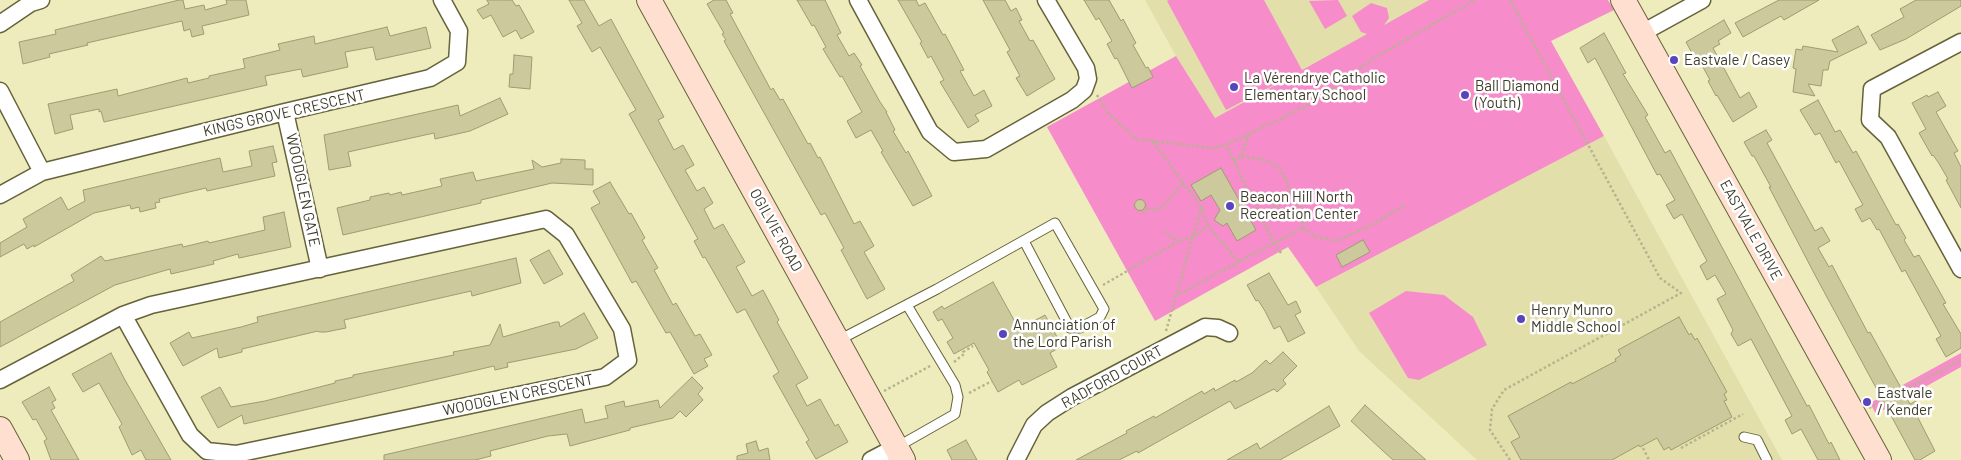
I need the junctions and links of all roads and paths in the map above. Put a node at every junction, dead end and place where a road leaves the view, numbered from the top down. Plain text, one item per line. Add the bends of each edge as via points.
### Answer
1 (41, 0) edge
2 (442, 0) edge
3 (650, 0) edge
4 (858, 0) edge
5 (1046, 0) edge
6 (1475, 0) edge
7 (1510, 0) edge
8 (1624, 0) edge
9 (1702, 0) edge
10 (0, 24) edge
11 (1642, 33) junction
12 (1961, 42) edge
13 (1088, 79) junction
14 (0, 91) edge
15 (285, 112) junction
16 (1249, 133) junction
17 (1152, 141) junction
18 (1226, 145) junction
19 (1242, 156) junction
20 (1234, 161) junction
21 (42, 172) junction
22 (1183, 182) junction
23 (0, 195) edge
24 (1285, 201) junction
25 (1404, 206) dead end
26 (1201, 207) junction
27 (1143, 212) dead end
28 (1260, 214) junction
29 (1208, 226) junction
30 (1303, 228) junction
31 (1165, 232) dead end
32 (1192, 237) junction
33 (1024, 241) junction
34 (1178, 241) junction
35 (1274, 243) junction
36 (1281, 253) dead end
37 (1240, 263) junction
38 (320, 269) junction
39 (1961, 269) edge
40 (1093, 290) junction
41 (1175, 296) junction
42 (907, 305) junction
43 (123, 315) junction
44 (1229, 333) dead end
45 (837, 341) junction
46 (973, 346) dead end
47 (1161, 349) junction
48 (1961, 360) edge
49 (942, 364) junction
50 (0, 380) edge
51 (992, 381) dead end
52 (958, 397) junction
53 (870, 399) junction
54 (1744, 414) dead end
55 (1854, 416) junction
56 (0, 429) edge
57 (1744, 437) dead end
58 (1643, 448) dead end
59 (1681, 448) dead end
60 (900, 454) edge
61 (17, 460) edge
62 (871, 460) edge
63 (1016, 460) edge
64 (1510, 460) edge
65 (1649, 460) edge
66 (1767, 460) edge
67 (1878, 460) edge

1 - 10 street
2 - 15 street, KINGS GROVE CRESCENT via 459,31 457,62 430,78
3 - 45 street, OGILVIE ROAD
4 - 13 street via 930,132 954,152 986,149 1072,100 1084,90
5 - 13 street via 1086,68
6 - 16 path via 1374,58 1311,104
7 - 64 path via 1660,278 1681,293 1504,390 1492,410 1490,430
8 - 11 street, EASTVALE DRIVE
9 - 11 street
11 - 55 street, EASTVALE DRIVE
12 - 39 street via 1872,89 1870,120 1888,136
13 - 17 path via 1108,113 1136,139
14 - 21 street
15 - 21 street, KINGS GROVE CRESCENT
15 - 38 street, WOODGLEN GATE
16 - 18 path
16 - 19 path
17 - 18 path via 1213,148
17 - 22 path
18 - 20 path
19 - 20 path
19 - 24 path via 1279,167 1289,191
20 - 28 path
21 - 23 street, KINGS GROVE CRESCENT
22 - 26 path
22 - 27 path via 1161,209
24 - 28 path
24 - 30 path via 1299,204
25 - 30 path via 1336,241 1316,237
26 - 29 path
26 - 32 path
28 - 35 path
29 - 32 path
29 - 37 path
30 - 35 path
31 - 34 path
32 - 34 path
32 - 41 path
33 - 40 lane via 1055,223
33 - 40 lane via 1070,328 1080,328 1100,317 1104,309
33 - 42 lane
34 - 40 path
35 - 36 path
35 - 37 path
37 - 41 path
38 - 43 street, WOODGLEN CRESCENT via 151,305
38 - 43 street, WOODGLEN CRESCENT via 546,219 566,235 622,329 628,360 605,377 236,454 207,451 190,435
41 - 47 path
42 - 45 lane
42 - 49 lane
43 - 50 street, WOODGLEN CRESCENT
44 - 47 street, RADFORD COURT via 1218,328 1205,328
45 - 53 street, OGILVIE ROAD
46 - 49 path via 958,359
47 - 63 street, RADFORD COURT via 1047,413 1034,425
48 - 55 path
49 - 52 lane
49 - 53 path
51 - 52 path
52 - 60 lane via 955,414
53 - 60 street, OGILVIE ROAD
54 - 59 path
55 - 67 street, EASTVALE DRIVE
56 - 61 street
57 - 66 lane via 1757,440
58 - 65 path
60 - 62 street

